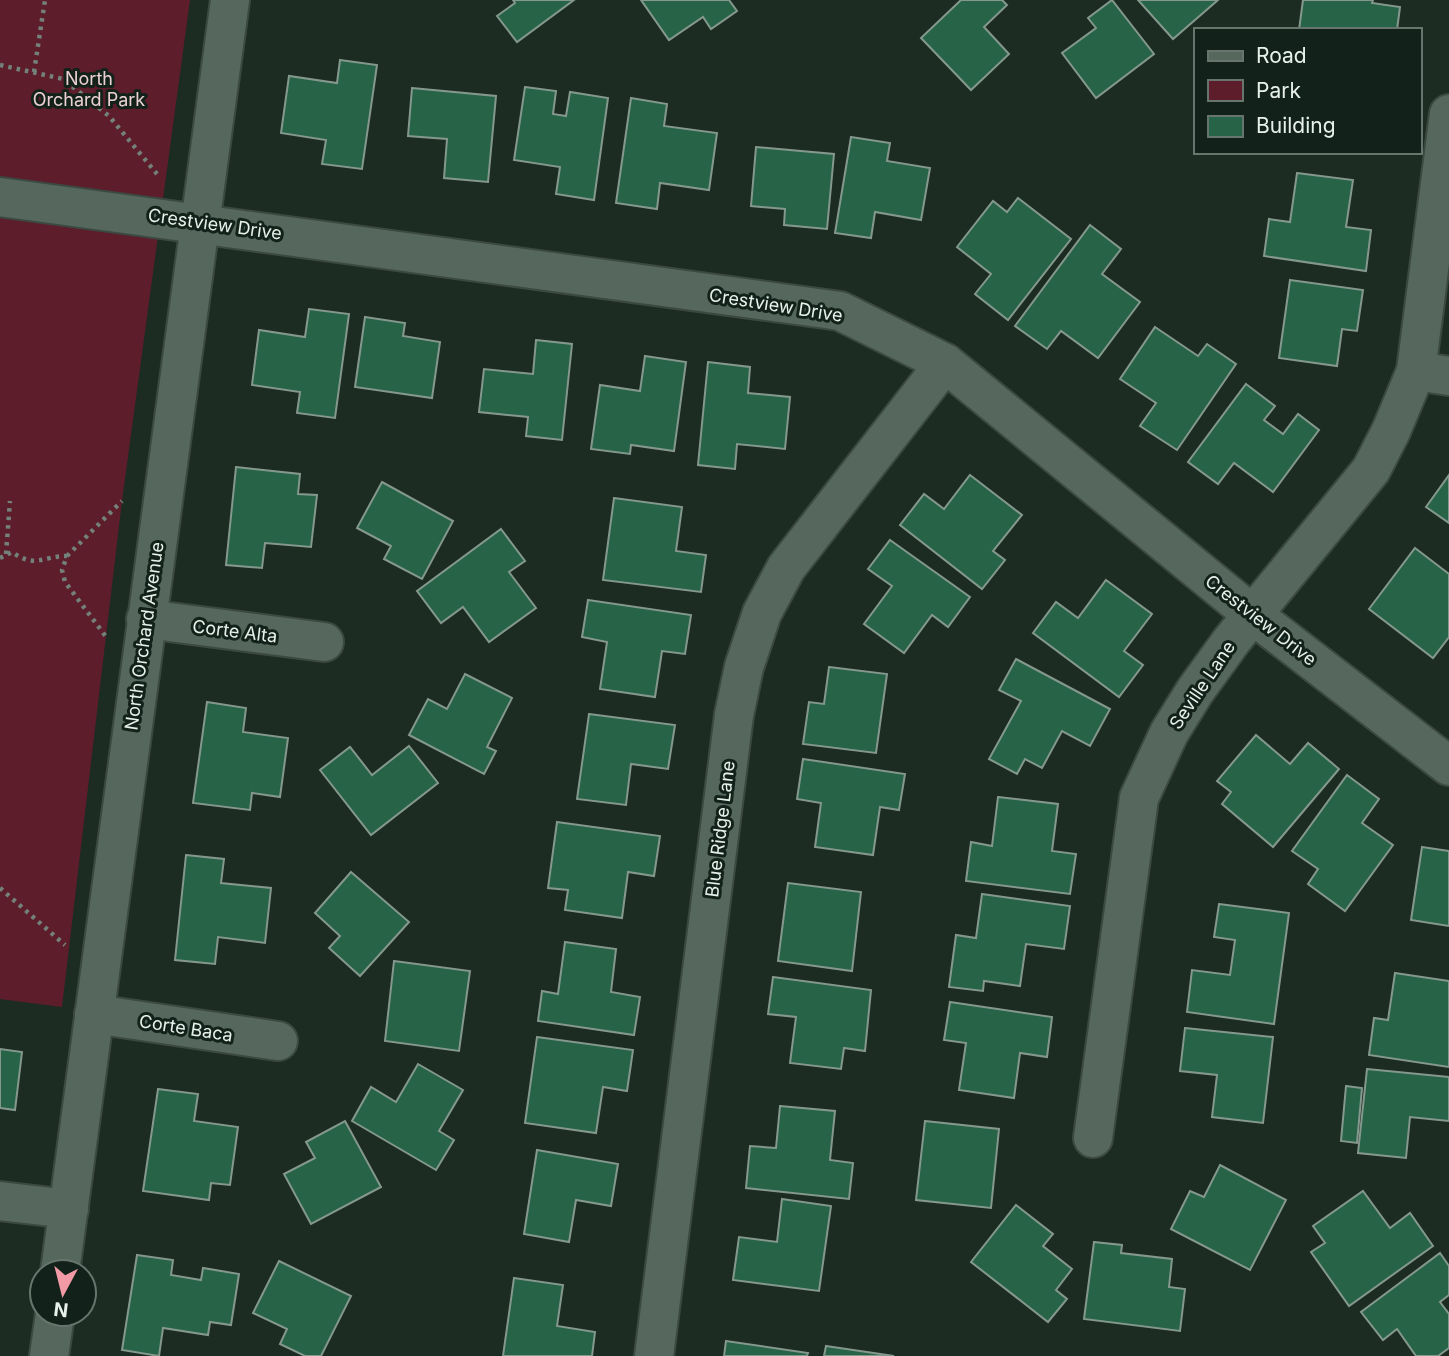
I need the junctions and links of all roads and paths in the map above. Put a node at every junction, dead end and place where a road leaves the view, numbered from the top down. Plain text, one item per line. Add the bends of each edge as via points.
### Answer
1 (44, 0) edge
2 (230, 0) edge
3 (0, 65) edge
4 (34, 72) junction
5 (1449, 114) edge
6 (157, 174) dead end
7 (0, 197) edge
8 (201, 222) junction
9 (945, 363) junction
10 (1432, 374) edge
11 (10, 501) dead end
12 (122, 501) dead end
13 (6, 554) junction
14 (67, 556) junction
15 (0, 558) edge
16 (1253, 615) junction
17 (146, 620) junction
18 (108, 639) dead end
19 (324, 642) dead end
20 (1449, 766) edge
21 (0, 888) edge
22 (65, 945) dead end
23 (94, 1014) junction
24 (278, 1041) dead end
25 (1093, 1138) dead end
26 (0, 1201) edge
27 (69, 1209) junction
28 (63, 1258) edge
29 (53, 1328) edge
30 (49, 1356) edge
31 (653, 1356) edge

1 - 4 path
2 - 8 street, North Orchard Avenue
3 - 4 path
4 - 6 path via 63,79 109,116
5 - 10 street, Seville Lane
7 - 8 street, Crestview Drive
8 - 9 street, Crestview Drive via 840,311
8 - 17 street, North Orchard Avenue
9 - 16 street, Crestview Drive
9 - 31 street, Blue Ridge Lane via 786,568 762,613 744,667 734,715
10 - 16 street, Seville Lane via 1371,470
11 - 13 path
12 - 14 path
13 - 14 path via 40,562
13 - 15 path
14 - 18 path via 62,570 65,582
16 - 20 street, Crestview Drive
16 - 25 street, Seville Lane via 1169,733 1139,798
17 - 19 street, Corte Alta
17 - 23 street, North Orchard Avenue
21 - 22 path
23 - 24 street, Corte Baca
23 - 27 street, North Orchard Avenue
26 - 27 street
27 - 28 street, North Orchard Avenue
29 - 30 street

